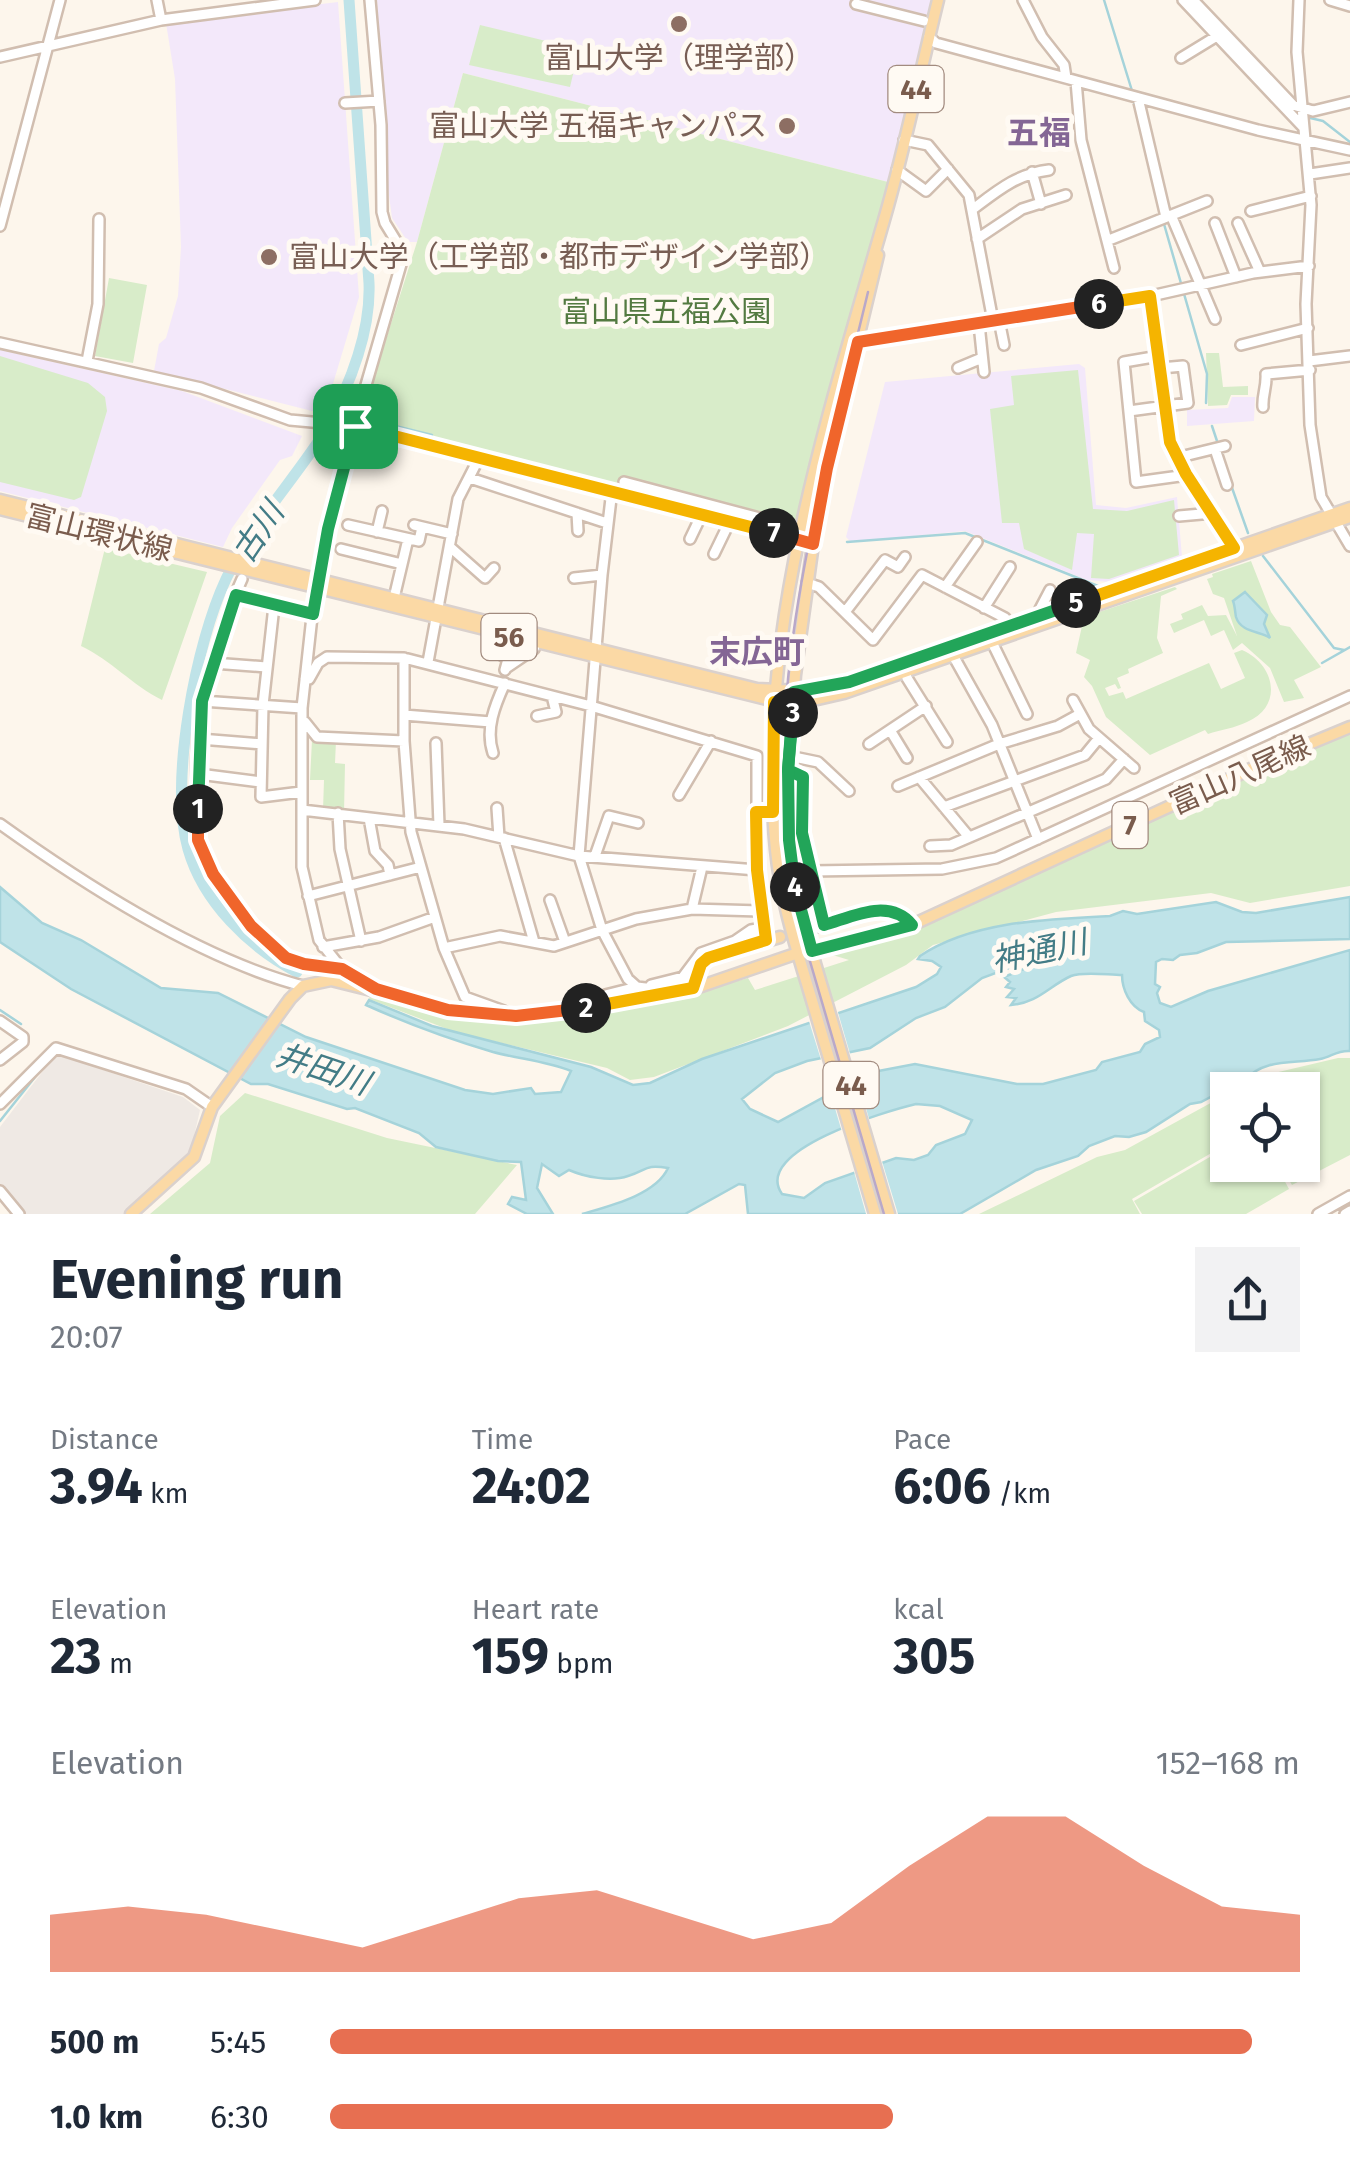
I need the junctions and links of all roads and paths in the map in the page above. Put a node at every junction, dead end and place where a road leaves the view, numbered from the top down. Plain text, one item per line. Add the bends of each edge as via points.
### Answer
1 (60, 0) edge
2 (157, 0) edge
3 (315, 0) edge
4 (370, 0) edge
5 (938, 0) edge
6 (1023, 0) edge
7 (1183, 0) edge
8 (1193, 0) edge
9 (1299, 0) edge
10 (1330, 0) edge
11 (856, 4) dead end
12 (1350, 6) edge
13 (161, 20) junction
14 (924, 21) dead end
15 (1217, 36) junction
16 (929, 37) junction
17 (48, 46) junction
18 (0, 56) edge
19 (1180, 58) dead end
20 (1071, 79) junction
21 (1138, 98) junction
22 (377, 101) junction
23 (1350, 102) edge
24 (349, 103) dead end
25 (1302, 117) junction
26 (904, 140) junction
27 (1304, 142) junction
28 (1350, 150) edge
29 (1350, 168) edge
30 (948, 169) junction
31 (1048, 170) dead end
32 (1032, 172) junction
33 (896, 174) junction
34 (1310, 174) junction
35 (1066, 195) dead end
36 (1311, 196) junction
37 (4, 198) edge
38 (1207, 200) dead end
39 (1041, 204) junction
40 (973, 209) junction
41 (1251, 210) dead end
42 (1169, 216) junction
43 (100, 219) dead end
44 (1216, 223) dead end
45 (1238, 223) dead end
46 (883, 224) junction
47 (0, 226) edge
48 (976, 239) junction
49 (1109, 240) junction
50 (1310, 266) junction
51 (1114, 268) dead end
52 (1260, 272) junction
53 (1236, 277) junction
54 (1200, 285) junction
55 (1150, 296) junction
56 (1216, 319) dead end
57 (996, 320) junction
58 (979, 324) junction
59 (1308, 328) junction
60 (858, 342) junction
61 (0, 343) edge
62 (1241, 345) dead end
63 (1004, 346) dead end
64 (1350, 356) edge
65 (982, 358) junction
66 (87, 361) junction
67 (1160, 362) junction
68 (1309, 365) junction
69 (958, 368) dead end
70 (984, 372) dead end
71 (1166, 407) junction
72 (1262, 407) dead end
73 (1130, 411) junction
74 (352, 426) junction
75 (478, 458) junction
76 (1176, 458) junction
77 (1186, 474) junction
78 (470, 478) junction
79 (624, 482) dead end
80 (1227, 484) dead end
81 (612, 490) junction
82 (0, 500) edge
83 (0, 508) edge
84 (1350, 508) edge
85 (382, 511) dead end
86 (577, 513) junction
87 (702, 514) junction
88 (1213, 514) junction
89 (1179, 516) dead end
90 (1350, 517) edge
91 (1332, 518) junction
92 (730, 521) junction
93 (607, 523) junction
94 (348, 525) dead end
95 (578, 531) dead end
96 (377, 532) junction
97 (452, 534) junction
98 (798, 534) junction
99 (408, 539) junction
100 (690, 539) dead end
101 (977, 542) dead end
102 (813, 544) junction
103 (1350, 546) edge
104 (450, 547) junction
105 (341, 549) dead end
106 (1236, 553) junction
107 (714, 554) dead end
108 (905, 557) dead end
109 (222, 560) junction
110 (402, 564) junction
111 (1010, 567) dead end
112 (494, 568) dead end
113 (245, 570) junction
114 (602, 575) junction
115 (574, 578) dead end
116 (807, 582) junction
117 (316, 584) junction
118 (946, 588) junction
119 (1050, 590) dead end
120 (236, 595) junction
121 (394, 598) junction
122 (274, 606) junction
123 (984, 608) junction
124 (845, 612) junction
125 (313, 614) junction
126 (437, 614) junction
127 (1041, 616) junction
128 (1011, 631) junction
129 (989, 638) junction
130 (536, 643) junction
131 (496, 652) dead end
132 (951, 652) junction
133 (595, 653) junction
134 (404, 658) junction
135 (213, 662) junction
136 (428, 662) junction
137 (266, 667) junction
138 (506, 668) junction
139 (904, 668) junction
140 (305, 679) junction
141 (503, 683) junction
142 (552, 696) junction
143 (1350, 696) edge
144 (774, 697) junction
145 (794, 697) junction
146 (1073, 700) dead end
147 (202, 701) junction
148 (263, 706) junction
149 (591, 706) junction
150 (926, 706) junction
151 (302, 714) junction
152 (1027, 714) dead end
153 (1080, 714) junction
154 (404, 716) junction
155 (537, 716) dead end
156 (491, 722) junction
157 (1350, 726) edge
158 (890, 730) junction
159 (1099, 738) junction
160 (200, 740) junction
161 (404, 740) junction
162 (711, 742) junction
163 (947, 742) dead end
164 (436, 743) dead end
165 (262, 744) junction
166 (869, 744) dead end
167 (999, 744) junction
168 (493, 753) dead end
169 (789, 756) junction
170 (907, 758) dead end
171 (1124, 759) junction
172 (1134, 768) dead end
173 (788, 770) junction
174 (199, 774) junction
175 (920, 777) junction
176 (1014, 779) junction
177 (260, 782) junction
178 (898, 786) dead end
179 (849, 791) dead end
180 (301, 792) junction
181 (679, 795) dead end
182 (944, 807) junction
183 (497, 808) dead end
184 (302, 810) junction
185 (756, 812) junction
186 (773, 812) junction
187 (338, 813) junction
188 (1027, 813) junction
189 (369, 818) junction
190 (410, 822) junction
191 (638, 823) dead end
192 (0, 824) edge
193 (438, 825) junction
194 (501, 838) junction
195 (969, 838) junction
196 (1038, 839) junction
197 (930, 846) dead end
198 (579, 856) junction
199 (595, 856) junction
200 (420, 867) junction
201 (702, 867) junction
202 (757, 870) junction
203 (811, 871) junction
204 (390, 875) junction
205 (348, 885) junction
206 (308, 896) junction
207 (550, 900) dead end
208 (692, 909) junction
209 (760, 911) junction
210 (435, 916) junction
211 (912, 925) junction
212 (819, 926) joint
213 (602, 930) junction
214 (765, 934) junction
215 (780, 937) dead end
216 (361, 941) junction
217 (534, 942) junction
218 (566, 942) junction
219 (323, 947) junction
220 (444, 948) junction
221 (812, 953) junction
222 (799, 956) junction
223 (342, 969) junction
224 (304, 986) junction
225 (640, 988) junction
226 (693, 988) junction
227 (376, 989) junction
228 (678, 992) junction
229 (605, 995) dead end
230 (516, 1016) junction
231 (0, 1021) edge
232 (0, 1060) edge
233 (0, 1104) edge
234 (212, 1107) junction
235 (0, 1191) edge
236 (1350, 1196) edge
237 (17, 1214) edge
238 (131, 1214) edge
239 (875, 1214) edge
240 (889, 1214) edge
241 (1318, 1214) edge

1 - 17 street
2 - 13 street
3 - 13 street
4 - 22 street
5 - 16 main road, 44
6 - 20 street
7 - 15 street
8 - 25 street
9 - 25 street
10 - 12 street
11 - 14 street
13 - 17 street
15 - 19 street
15 - 25 street
16 - 20 street
16 - 26 main road, 44
17 - 18 street
17 - 37 street
20 - 21 street
20 - 49 street
21 - 27 street
21 - 42 street
22 - 24 street
22 - 74 street via 382,212 404,254
23 - 25 street
25 - 27 street
26 - 30 street via 928,145
26 - 33 main road, 44
27 - 28 street
27 - 34 street
29 - 34 street
30 - 33 street via 926,191
30 - 40 street
31 - 32 street
32 - 39 street
32 - 40 street
33 - 46 main road, 44
34 - 36 street
35 - 39 street
36 - 41 street
36 - 50 street
37 - 47 street
38 - 42 street
39 - 48 street
40 - 48 street
42 - 49 street
42 - 54 street
43 - 66 street via 98,304
44 - 53 street
45 - 52 street
46 - 60 main road, 44
46 - 98 main road, 44
48 - 57 street
49 - 51 street
50 - 52 street
50 - 59 street
52 - 53 street
53 - 54 street
54 - 55 street
54 - 56 street
55 - 57 street
55 - 67 street
57 - 58 street
57 - 63 street
58 - 60 street
58 - 65 street
59 - 62 street
59 - 68 street
60 - 102 main road, 44
61 - 66 street
64 - 68 street
65 - 69 street
65 - 70 street
66 - 74 street via 201,388 290,420
67 - 71 street
67 - 71 street via 1183,366 1186,385 1188,403
67 - 73 street via 1124,362
68 - 72 street via 1266,374
68 - 91 street via 1310,425 1321,496
71 - 73 street
71 - 76 street
73 - 77 street via 1136,482
74 - 75 street
74 - 117 street
75 - 78 street
75 - 81 street
76 - 77 street
76 - 80 street via 1220,447
77 - 88 street
78 - 86 street
78 - 97 street
79 - 98 street
81 - 87 street
81 - 93 street
82 - 109 main road, 富山環状線 / 56
83 - 109 main road, 富山環状線 / 56
84 - 91 main road, 富山環状線 / 56
85 - 96 street
86 - 93 street
86 - 95 street
87 - 92 street
87 - 100 street
88 - 89 street
88 - 106 street
90 - 91 main road, 富山環状線 / 56
91 - 103 street
91 - 106 main road, 富山環状線 / 56
92 - 98 street
92 - 107 street
93 - 114 street
94 - 96 street
96 - 99 street
97 - 99 street via 418,526 418,542
97 - 104 street
98 - 102 street
98 - 144 main road, 44
99 - 110 street
101 - 118 street
102 - 116 main road, 44
104 - 112 street via 485,578
104 - 126 street
105 - 110 street
106 - 127 main road, 富山環状線 / 56
106 - 128 main road, 富山環状線 / 56
108 - 124 street via 898,567 885,560
109 - 113 main road, 富山環状線 / 56
110 - 121 street
111 - 123 street
113 - 117 main road, 富山環状線 / 56
113 - 120 street
114 - 115 street
114 - 133 street
116 - 124 street
116 - 145 main road, 44
117 - 121 main road, 富山環状線 / 56
117 - 125 street
117 - 126 main road, 富山環状線 / 56
118 - 123 street
118 - 124 street via 922,575 873,640
119 - 127 street
120 - 122 street
120 - 135 street
121 - 126 main road, 富山環状線 / 56
122 - 125 street
122 - 137 street
123 - 128 street via 1005,618
125 - 140 street
126 - 130 main road, 富山環状線 / 56
126 - 133 main road, 富山環状線 / 56
126 - 136 street
127 - 128 main road, 富山環状線 / 56
128 - 129 main road, 富山環状線 / 56
129 - 132 main road, 富山環状線 / 56
129 - 152 street
130 - 133 main road, 富山環状線 / 56
130 - 138 street
131 - 138 street via 508,659
132 - 139 main road, 富山環状線 / 56
132 - 167 street
133 - 144 main road, 富山環状線 / 56
133 - 149 street
134 - 136 street
134 - 140 street via 327,657
134 - 154 street
135 - 137 street
135 - 147 street
136 - 141 street
137 - 148 street
138 - 141 street
139 - 145 main road, 富山環状線 / 56 via 844,693
139 - 150 street
140 - 151 street
141 - 142 street
141 - 156 street
142 - 149 street
142 - 155 street via 556,712
143 - 196 street
144 - 145 main road, 富山環状線 / 56
144 - 186 main road, 44
145 - 169 main road, 44
146 - 153 street
147 - 148 street
147 - 160 street
148 - 151 street
148 - 165 street
149 - 162 street
149 - 198 street
150 - 158 street
150 - 163 street
151 - 161 street via 317,737
151 - 180 street
153 - 159 street
153 - 167 street
154 - 156 street
154 - 161 street
156 - 168 street
157 - 211 main road, 富山八尾線 / 7
158 - 166 street
158 - 170 street
159 - 171 street
159 - 176 street via 1086,754
160 - 165 street
160 - 174 street
161 - 190 street
162 - 181 street
162 - 185 street via 757,756
164 - 193 street
165 - 177 street
167 - 175 street
167 - 176 street
169 - 173 main road, 44
169 - 179 street via 818,762
171 - 172 street
171 - 188 street via 1106,779
173 - 203 street via 803,777 802,833
173 - 221 main road, 44 via 789,840
174 - 177 street
174 - 223 street via 197,832 204,858 242,913 286,958
175 - 178 street
175 - 182 street
176 - 182 street
176 - 188 street
177 - 180 street via 262,796
180 - 184 street
182 - 195 street
183 - 194 street
184 - 187 street
184 - 206 street
185 - 186 street
185 - 202 street
186 - 222 main road, 44 via 781,888
187 - 189 street
187 - 205 street
188 - 195 street
188 - 196 street
189 - 190 street
189 - 204 street via 375,851
190 - 193 street
190 - 200 street
191 - 199 street via 609,816
192 - 224 street via 189,939 267,977
193 - 194 street
194 - 198 street
194 - 217 street
195 - 197 street
196 - 203 street via 963,867
198 - 199 street
198 - 213 street
199 - 201 street
200 - 204 street
200 - 210 street
201 - 202 street
201 - 208 street
202 - 209 street
203 - 212 street
204 - 205 street
205 - 206 street
205 - 216 street
206 - 219 street
207 - 218 street
208 - 209 street
208 - 213 street
209 - 214 street
210 - 216 street
210 - 220 street
211 - 212 main road via 887,909
211 - 221 main road, 富山八尾線 / 7
213 - 218 street
213 - 225 street via 620,967
214 - 215 main road
214 - 225 street via 751,930 702,953 683,978
214 - 226 main road via 708,958
216 - 219 street
217 - 218 street
217 - 220 street via 500,936
219 - 223 street
220 - 230 street via 469,1001
221 - 240 main road, 44
222 - 226 main road
222 - 239 main road, 44
223 - 227 street
224 - 227 main road via 331,980
224 - 234 main road
225 - 228 street
225 - 229 street
226 - 228 main road
227 - 230 main road via 448,1010
228 - 230 main road
231 - 232 street via 23,1038
233 - 234 street via 56,1048 186,1089
234 - 238 main road via 194,1157
235 - 237 street
236 - 241 street

